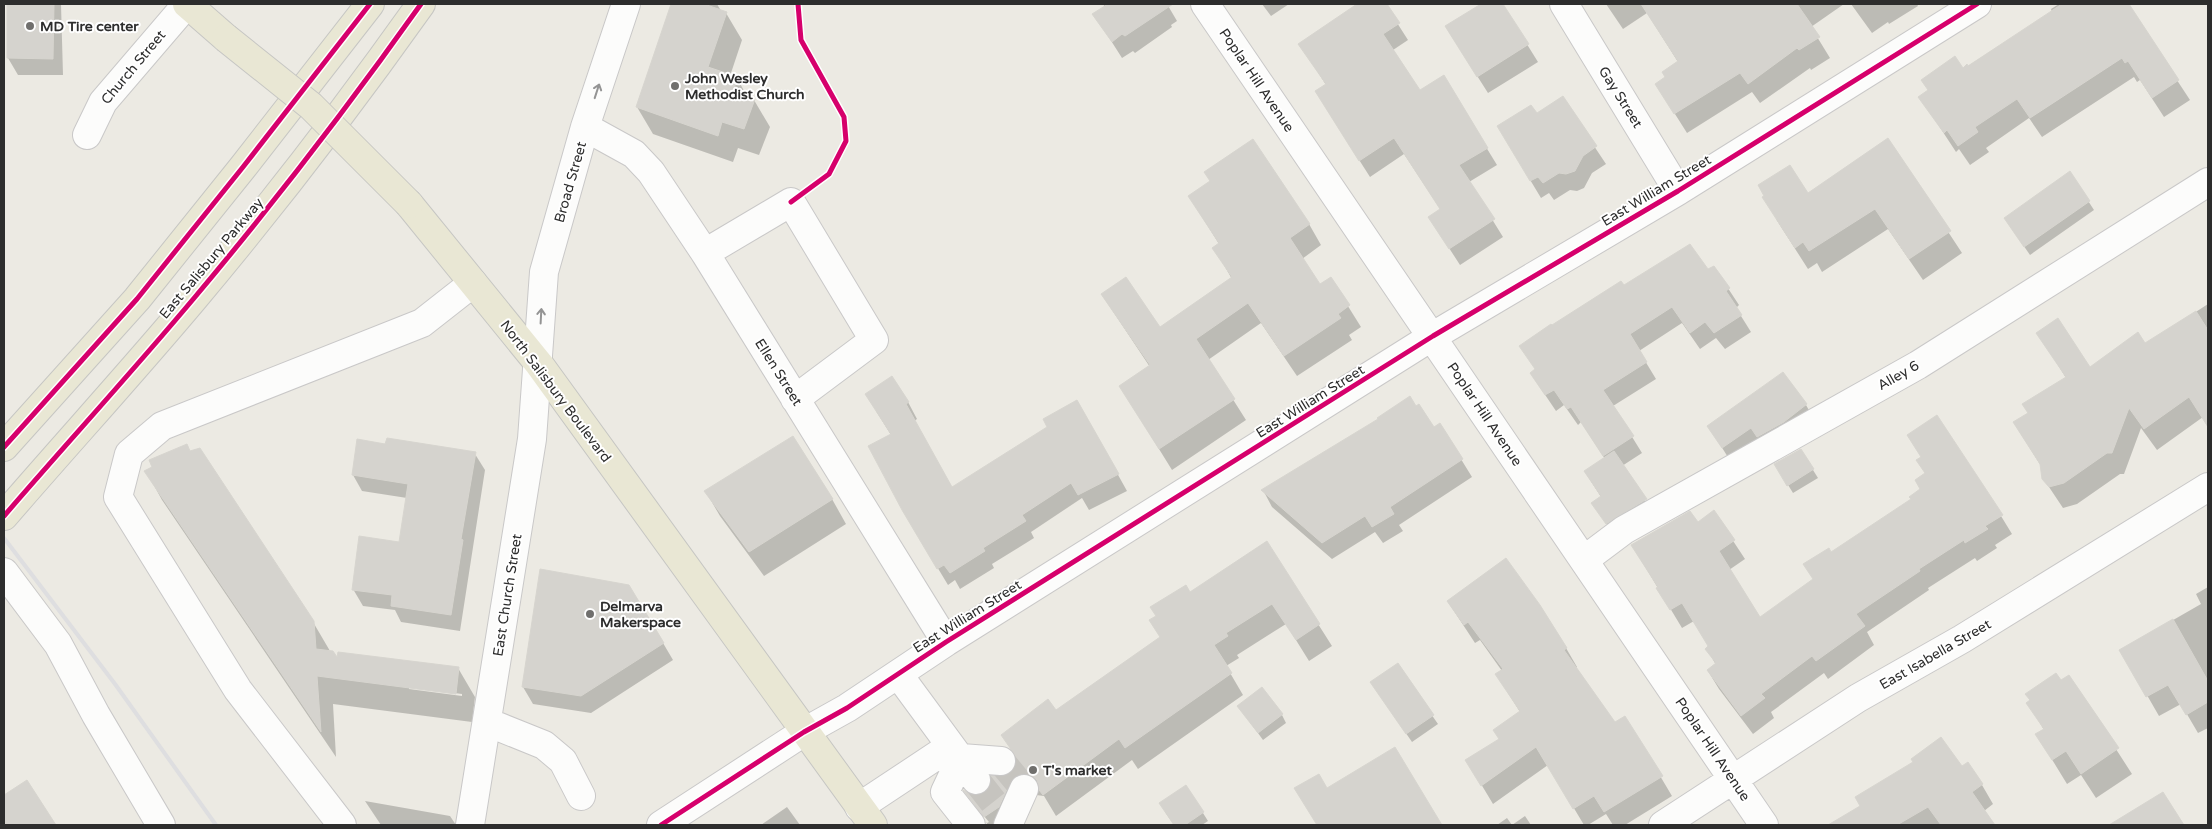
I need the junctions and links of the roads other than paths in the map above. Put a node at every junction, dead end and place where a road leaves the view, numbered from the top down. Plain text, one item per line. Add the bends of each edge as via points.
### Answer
1 (187, 4) edge
2 (370, 4) edge
3 (421, 4) edge
4 (626, 4) edge
5 (1205, 4) edge
6 (1564, 4) edge
7 (1977, 4) edge
8 (585, 127) junction
9 (87, 135) dead end
10 (2208, 182) edge
11 (1678, 191) junction
12 (705, 253) junction
13 (473, 283) junction
14 (1433, 336) junction
15 (538, 364) junction
16 (795, 399) junction
17 (4, 447) edge
18 (2208, 487) edge
19 (4, 516) edge
20 (1584, 560) junction
21 (4, 572) edge
22 (946, 642) junction
23 (898, 674) junction
24 (487, 722) junction
25 (804, 732) junction
26 (956, 752) junction
27 (1001, 761) tunnel mouth
28 (976, 780) tunnel mouth
29 (1734, 780) junction
30 (1024, 790) dead end
31 (581, 796) dead end
32 (866, 816) edge
33 (1006, 821) edge
34 (161, 825) edge
35 (342, 825) edge
36 (470, 825) edge
37 (661, 825) edge
38 (971, 825) edge
39 (1663, 825) edge
40 (1764, 825) edge

1 - 9 street, Church Street via 102,102
1 - 13 main road, North Salisbury Boulevard, bridge via 311,106 409,204
2 - 17 main road via 136,299
3 - 19 main road, East Salisbury Parkway via 280,193 195,297
8 -> 4 street, Broad Street
5 - 14 street, Poplar Hill Avenue
6 - 11 street, Gay Street
7 - 11 street, East William Street
8 - 12 street, Ellen Street via 634,154 651,172
15 -> 8 street, Broad Street via 544,272
10 - 20 street, Alley 6 via 1918,365 1624,530
11 - 14 street, East William Street
12 - 16 street, Ellen Street
12 - 16 street via 792,202 874,340
13 - 15 main road, North Salisbury Boulevard
13 - 35 street via 422,323 162,426 129,454 118,497 238,690
14 - 20 street, Poplar Hill Avenue
14 - 22 street, East William Street
15 - 24 street, East Church Street via 532,438
15 - 25 main road, North Salisbury Boulevard
16 - 22 street, Ellen Street
18 - 29 street, East Isabella Street via 1962,639 1858,698
20 - 29 street, Poplar Hill Avenue
21 - 34 street via 58,644 96,716
22 - 23 street, East William Street
23 - 25 street, East William Street
23 - 26 street
24 - 31 street via 544,745 563,762
24 - 36 street, East Church Street
25 - 32 main road, North Salisbury Boulevard
25 - 37 street, East William Street
26 - 27 street
26 - 28 street
26 - 32 street
26 - 38 street via 946,792
29 - 39 street, East Isabella Street
29 - 40 street, Poplar Hill Avenue
30 - 33 street

